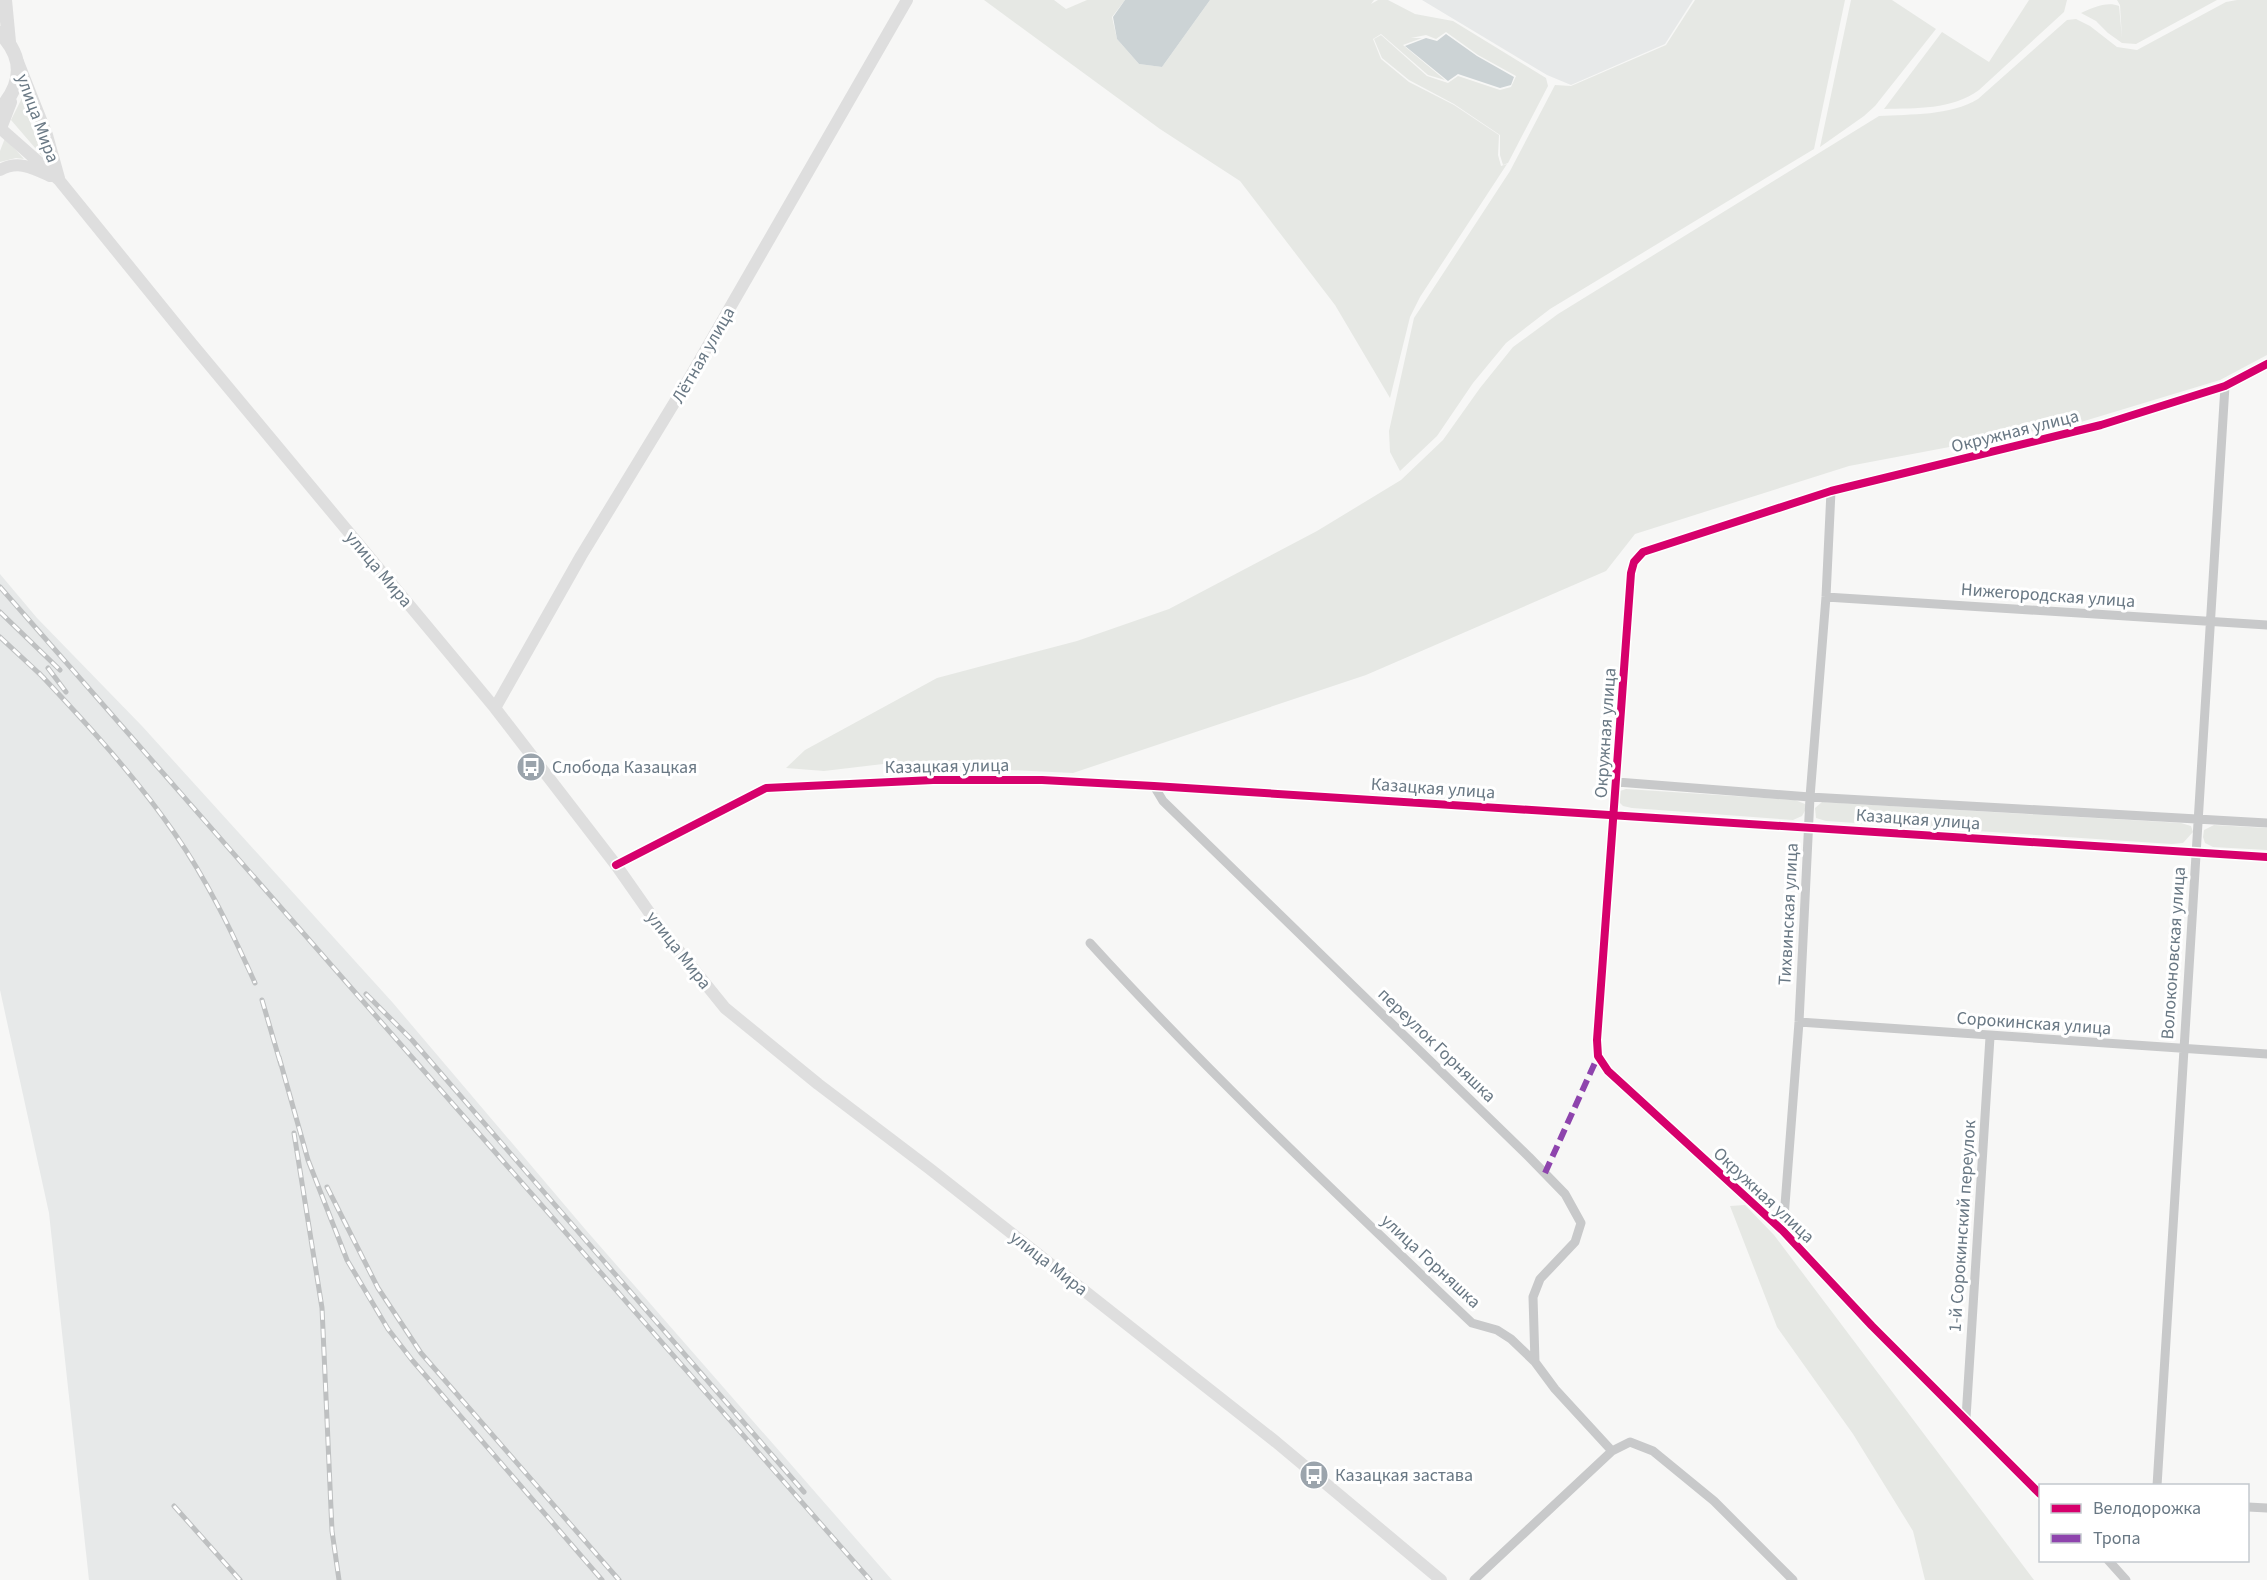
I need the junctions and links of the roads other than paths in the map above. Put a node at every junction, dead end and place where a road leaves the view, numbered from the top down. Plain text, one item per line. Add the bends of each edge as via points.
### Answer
1 (5, 0) edge
2 (907, 0) edge
3 (4, 37) edge
4 (16, 56) junction
5 (13, 93) junction
6 (0, 109) edge
7 (0, 128) edge
8 (0, 170) edge
9 (59, 180) junction
10 (2267, 364) edge
11 (2225, 386) junction
12 (1832, 491) junction
13 (1826, 597) junction
14 (2209, 622) junction
15 (2267, 625) edge
16 (495, 708) junction
17 (1617, 782) junction
18 (1154, 786) junction
19 (1810, 797) junction
20 (1615, 814) junction
21 (2199, 819) junction
22 (2267, 824) edge
23 (1809, 827) junction
24 (2196, 854) junction
25 (2267, 858) edge
26 (616, 866) junction
27 (1090, 943) dead end
28 (1799, 1022) junction
29 (1990, 1036) junction
30 (2183, 1049) junction
31 (2267, 1054) edge
32 (1784, 1231) junction
33 (1535, 1362) junction
34 (1966, 1418) junction
35 (1612, 1452) junction
36 (2157, 1484) edge
37 (2039, 1493) edge
38 (2249, 1507) edge
39 (2267, 1508) edge
40 (2110, 1562) edge
41 (1441, 1580) edge
42 (1474, 1580) edge
43 (1793, 1580) edge
44 (2126, 1580) edge

1 - 3 main road
2 - 16 main road, Лётная улица
3 - 4 main road, улица Мира
4 - 5 main road, улица Мира via 18,72
4 - 9 main road, улица Мира via 47,135
5 - 6 main road, улица Мира
5 - 7 main road
7 - 9 main road, улица Мира
8 - 9 main road, улица Мира via 25,165
9 - 16 main road, улица Мира
10 - 11 street, Окружная улица
11 - 12 street, Окружная улица via 2101,425
11 - 14 street, Волоконовская улица
12 - 13 street, Тихвинская улица
12 - 17 street, Окружная улица via 1643,552 1634,562
13 - 14 street, Нижегородская улица
13 - 19 street, Тихвинская улица
14 - 15 street, Нижегородская улица
14 - 21 street, Волоконовская улица
16 - 26 main road, улица Мира
17 - 19 street, Казацкая улица
17 - 20 street, Окружная улица
18 - 20 street, Казацкая улица
18 - 26 street, Казацкая улица via 933,780 766,788
18 - 33 street, переулок Горняшка via 1163,801 1565,1194 1581,1223 1575,1242 1540,1279 1533,1297
19 - 21 street, Казацкая улица
19 - 23 street, Тихвинская улица
20 - 23 street, Казацкая улица
20 - 32 street, Окружная улица via 1598,1056 1608,1071
21 - 22 street, Казацкая улица
21 - 24 street, Волоконовская улица
23 - 24 street, Казацкая улица
23 - 28 street, Тихвинская улица
24 - 25 street, Казацкая улица
24 - 30 street, Волоконовская улица
26 - 41 main road, улица Мира via 725,1008 1276,1442
27 - 33 street, улица Горняшка via 1244,1105 1472,1323 1497,1330
28 - 29 street, Сорокинская улица
28 - 32 street, Тихвинская улица
29 - 30 street, Сорокинская улица
29 - 34 street, 1-й Сорокинский переулок
30 - 31 street, Сорокинская улица
30 - 36 street, Волоконовская улица
32 - 34 street, Окружная улица via 1872,1326
33 - 35 street, улица Горняшка
34 - 37 street, Окружная улица
35 - 42 street
35 - 43 street via 1630,1442 1653,1451 1714,1501
38 - 39 street
40 - 44 street

